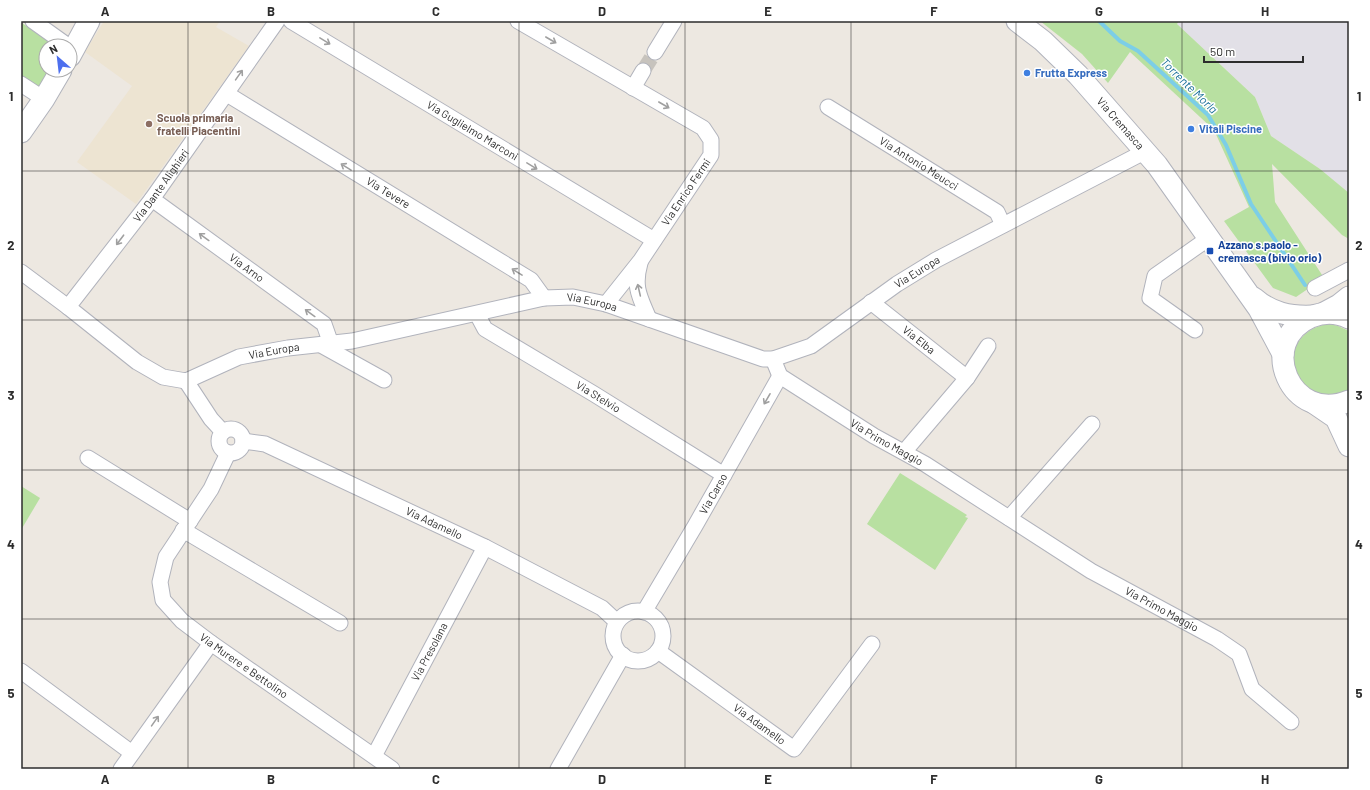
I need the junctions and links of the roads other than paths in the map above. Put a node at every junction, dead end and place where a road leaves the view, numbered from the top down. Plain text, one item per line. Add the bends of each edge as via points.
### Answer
1 (33, 21) edge
2 (89, 21) edge
3 (277, 21) edge
4 (291, 21) edge
5 (518, 21) edge
6 (674, 21) edge
7 (1018, 21) edge
8 (55, 38) edge
9 (78, 39) edge
10 (655, 52) tunnel mouth
11 (643, 72) tunnel mouth
12 (56, 78) edge
13 (21, 84) edge
14 (633, 88) junction
15 (227, 94) junction
16 (44, 99) junction
17 (828, 107) dead end
18 (21, 132) edge
19 (1146, 151) junction
20 (152, 199) junction
21 (1003, 225) junction
22 (1209, 238) junction
23 (654, 240) junction
24 (641, 260) junction
25 (1349, 270) edge
26 (21, 272) edge
27 (1315, 288) dead end
28 (1249, 295) junction
29 (1349, 297) edge
30 (544, 298) junction
31 (872, 302) junction
32 (606, 304) junction
33 (68, 307) junction
34 (477, 314) junction
35 (1318, 315) junction
36 (1349, 318) edge
37 (649, 319) junction
38 (1195, 330) dead end
39 (326, 344) junction
40 (988, 346) dead end
41 (1283, 354) junction
42 (773, 359) junction
43 (780, 376) junction
44 (967, 378) junction
45 (384, 380) dead end
46 (186, 381) junction
47 (1349, 401) edge
48 (1314, 403) junction
49 (1092, 424) dead end
50 (223, 432) junction
51 (243, 441) junction
52 (1349, 446) edge
53 (904, 452) junction
54 (228, 453) junction
55 (88, 458) dead end
56 (724, 475) junction
57 (1010, 518) junction
58 (187, 526) junction
59 (485, 547) junction
60 (644, 612) junction
61 (617, 622) junction
62 (340, 623) dead end
63 (211, 643) junction
64 (872, 644) dead end
65 (658, 651) junction
66 (623, 655) junction
67 (21, 671) edge
68 (1291, 722) dead end
69 (132, 753) junction
70 (374, 756) junction
71 (121, 769) edge
72 (392, 769) edge
73 (558, 769) edge

1 - 8 street
2 - 9 main road
15 -> 3 street, Via Dante Alighieri
4 -> 23 street, Via Guglielmo Marconi
5 -> 14 street, Via Enrico Fermi
6 - 10 street
7 - 19 main road, Via Cremasca via 1078,75
11 - 14 street
12 - 16 main road
13 - 16 street
14 -> 23 street, Via Enrico Fermi via 703,128 711,140 711,155
15 - 20 street, Via Dante Alighieri
30 -> 15 street, Via Tevere via 531,280
16 - 18 main road
17 - 21 street, Via Antonio Meucci via 997,212
19 - 21 street, Via Europa
19 - 22 main road, Via Cremasca
20 -> 33 street, Via Dante Alighieri
39 -> 20 street, Via Arno via 324,324
21 - 31 street, Via Europa via 936,260
22 - 28 main road, Via Cremasca
22 - 38 street via 1155,276 1150,298
23 - 24 street, Via Enrico Fermi
24 - 32 street, Via Enrico Fermi
37 -> 24 street, Via Enrico Fermi via 637,289 637,273
25 - 27 street
26 - 33 street
28 - 35 main road, Via Cremasca via 1277,313 1289,316
28 - 41 main road, Via Cremasca
29 - 35 main road
30 - 32 street, Via Europa via 573,298
30 - 34 street, Via Europa
31 - 42 street, Via Europa via 811,346
31 - 44 street, Via Elba
32 - 37 street, Via Europa
33 - 46 street via 137,362 164,378
34 - 39 street, Via Europa via 352,341
34 - 56 street, Via Stelvio via 485,329
35 - 36 main road, Via Cremasca via 1339,314
35 - 41 main road via 1305,320 1292,331
37 - 42 street, Via Europa via 763,359
39 - 45 street
39 - 46 street, Via Europa via 239,357
40 - 44 street
41 - 48 main road via 1283,368 1288,381 1296,392
42 - 43 street
43 - 53 street, Via Primo Maggio via 874,436
43 -> 56 street, Via Carso
44 - 53 street
46 - 50 street
47 - 48 main road via 1329,405
48 - 52 main road via 1336,418
49 - 57 street
50 - 51 street via 232,429 240,433
50 - 54 street via 218,440 221,448
51 - 54 street, Via Murere e Bettolino via 238,450
51 - 59 street, Via Adamello via 265,444
53 - 57 street, Via Primo Maggio
54 - 58 street, Via Murere e Bettolino via 211,489
55 - 58 street
56 - 60 street, Via Carso
57 - 68 street, Via Primo Maggio via 1091,570 1217,639 1239,654 1252,689
58 - 62 street
58 - 63 street, Via Murere e Bettolino via 166,557 160,582 163,600 182,621
59 - 61 street, Via Adamello via 602,608
59 - 70 street, Via Presolana
60 - 61 street via 629,613
60 - 65 street via 655,618 661,628 662,644
61 - 66 street via 614,643
69 -> 63 street
63 - 70 street, Via Murere e Bettolino
64 - 65 street, Via Adamello via 794,749
65 - 66 street via 645,659 637,660
66 - 73 street
67 - 69 street
69 - 71 street
70 - 72 street, Via Murere e Bettolino

